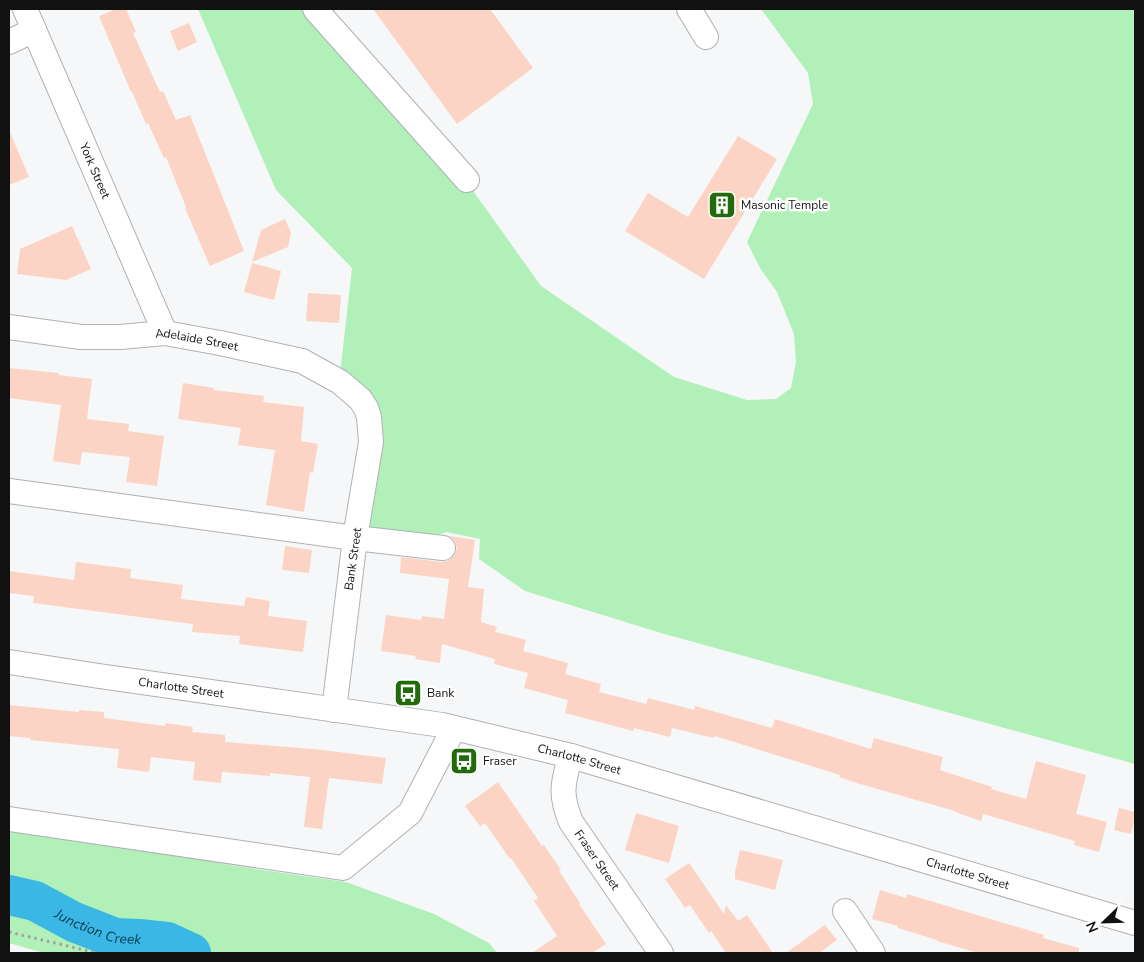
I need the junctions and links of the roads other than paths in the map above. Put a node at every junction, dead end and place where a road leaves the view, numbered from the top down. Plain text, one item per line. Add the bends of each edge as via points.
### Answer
1 (25, 9) edge
2 (315, 9) edge
3 (690, 9) edge
4 (34, 30) junction
5 (706, 37) dead end
6 (9, 42) edge
7 (467, 180) dead end
8 (9, 327) edge
9 (165, 333) junction
10 (366, 408) joint
11 (9, 491) edge
12 (355, 538) junction
13 (443, 548) dead end
14 (9, 662) edge
15 (334, 710) junction
16 (454, 728) junction
17 (571, 756) junction
18 (9, 819) edge
19 (844, 911) dead end
20 (1135, 924) edge
21 (661, 953) edge
22 (873, 953) edge

1 - 4 street, York Street
2 - 7 street
3 - 5 street
4 - 6 street
4 - 9 street, York Street
8 - 9 street, Adelaide Street via 81,337
9 - 10 street, Adelaide Street via 302,361 340,382
10 - 12 street, Bank Street via 371,442
11 - 12 street
12 - 13 street
12 - 15 street, Bank Street
14 - 15 street, Charlotte Street
15 - 16 street, Charlotte Street
16 - 17 street, Charlotte Street
16 - 18 street via 410,814 343,868
17 - 20 street, Charlotte Street
17 - 21 street, Fraser Street via 564,776 563,793 571,822
19 - 22 street

